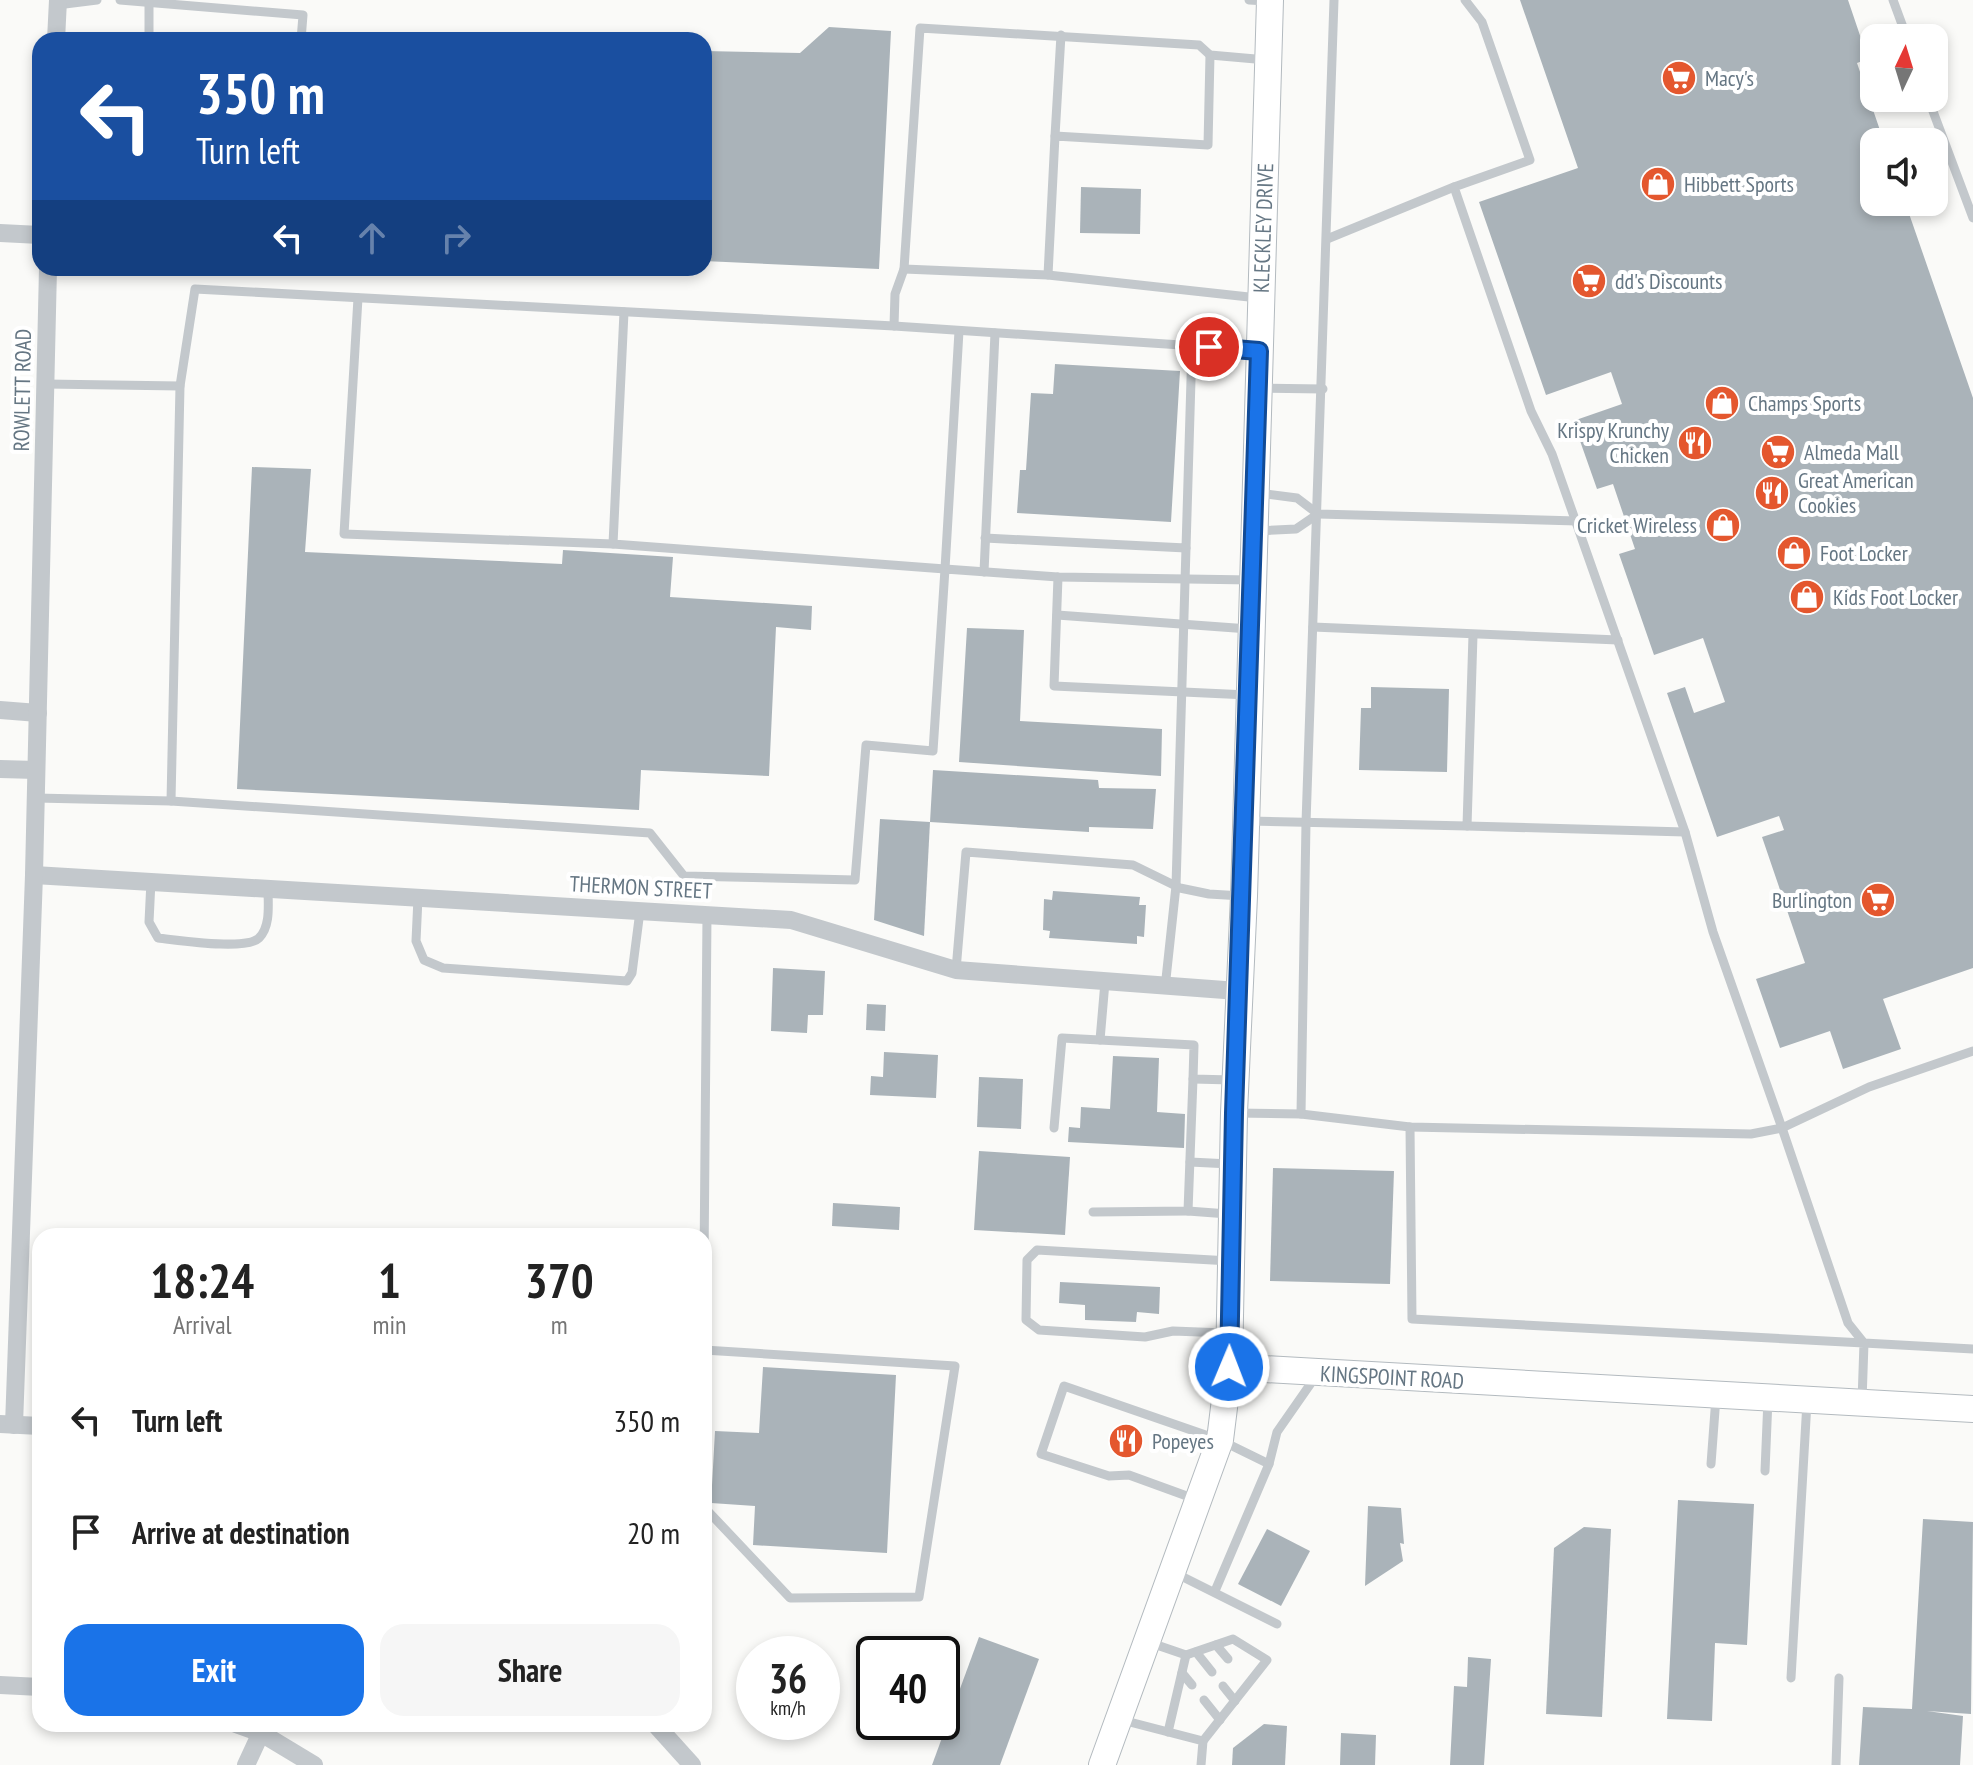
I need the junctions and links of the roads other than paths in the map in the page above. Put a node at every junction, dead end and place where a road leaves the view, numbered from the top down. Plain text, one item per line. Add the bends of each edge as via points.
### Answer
1 (97, 0) edge
2 (120, 0) edge
3 (1249, 0) edge
4 (1270, 0) edge
5 (1334, 0) edge
6 (1465, 0) edge
7 (1893, 0) edge
8 (58, 3) edge
9 (149, 3) junction
10 (1902, 24) edge
11 (56, 32) edge
12 (149, 32) edge
13 (302, 32) edge
14 (1061, 35) junction
15 (1210, 55) junction
16 (1267, 61) junction
17 (1933, 112) edge
18 (1055, 136) junction
19 (1454, 187) junction
20 (1973, 218) edge
21 (0, 233) edge
22 (32, 235) edge
23 (1327, 239) junction
24 (904, 269) junction
25 (1048, 275) junction
26 (48, 276) edge
27 (358, 298) junction
28 (1261, 299) junction
29 (624, 312) junction
30 (894, 326) junction
31 (959, 331) junction
32 (995, 333) junction
33 (1192, 346) junction
34 (1259, 351) junction
35 (46, 384) junction
36 (180, 386) junction
37 (1259, 388) junction
38 (1323, 389) junction
39 (1255, 492) junction
40 (1318, 514) junction
41 (1577, 521) junction
42 (1254, 531) junction
43 (985, 538) junction
44 (613, 544) junction
45 (1186, 548) junction
46 (945, 569) junction
47 (984, 572) junction
48 (1058, 577) junction
49 (1187, 579) junction
50 (1253, 580) junction
51 (1057, 615) junction
52 (1183, 625) junction
53 (1313, 627) junction
54 (1251, 629) junction
55 (1473, 635) junction
56 (1618, 640) junction
57 (1181, 694) junction
58 (1249, 695) junction
59 (0, 710) edge
60 (38, 713) junction
61 (0, 769) edge
62 (36, 770) junction
63 (36, 798) junction
64 (171, 801) junction
65 (1246, 821) junction
66 (1306, 823) junction
67 (1467, 826) junction
68 (1685, 832) junction
69 (34, 875) junction
70 (151, 881) junction
71 (1176, 886) junction
72 (268, 889) junction
73 (1244, 896) junction
74 (418, 898) junction
75 (640, 911) junction
76 (707, 915) junction
77 (956, 970) junction
78 (1105, 982) junction
79 (1165, 988) junction
80 (1238, 991) junction
81 (1100, 1040) junction
82 (1973, 1051) edge
83 (1193, 1079) junction
84 (1235, 1080) junction
85 (1234, 1113) junction
86 (1301, 1114) junction
87 (1410, 1127) junction
88 (1054, 1128) dead end
89 (1782, 1128) junction
90 (1190, 1162) junction
91 (1233, 1164) junction
92 (1188, 1211) junction
93 (1093, 1212) dead end
94 (1231, 1214) junction
95 (704, 1228) edge
96 (1230, 1261) junction
97 (1230, 1333) junction
98 (1864, 1343) junction
99 (1973, 1349) edge
100 (712, 1351) edge
101 (1229, 1367) junction
102 (1318, 1374) junction
103 (1716, 1394) junction
104 (1768, 1397) junction
105 (1808, 1399) junction
106 (1862, 1401) junction
107 (1973, 1409) edge
108 (7, 1424) edge
109 (32, 1426) edge
110 (1220, 1440) junction
111 (1269, 1464) junction
112 (1711, 1464) dead end
113 (1765, 1471) dead end
114 (1199, 1500) junction
115 (712, 1515) edge
116 (1172, 1571) junction
117 (1215, 1591) junction
118 (1277, 1624) dead end
119 (1145, 1640) junction
120 (1216, 1645) junction
121 (1191, 1654) junction
122 (1228, 1659) dead end
123 (1212, 1672) dead end
124 (1182, 1673) junction
125 (1240, 1673) dead end
126 (1791, 1678) dead end
127 (1839, 1678) dead end
128 (1249, 1683) junction
129 (0, 1685) edge
130 (1192, 1685) dead end
131 (1223, 1686) dead end
132 (32, 1687) edge
133 (1204, 1700) dead end
134 (1235, 1701) junction
135 (1119, 1720) junction
136 (1220, 1720) junction
137 (262, 1732) edge
138 (267, 1732) edge
139 (662, 1732) edge
140 (1168, 1732) junction
141 (1203, 1741) junction
142 (246, 1765) edge
143 (314, 1765) edge
144 (692, 1765) edge
145 (1102, 1765) edge
146 (1201, 1765) edge
147 (1836, 1765) edge

1 - 8 lane
2 - 9 lane
3 - 4 lane
4 - 16 street, KLECKLEY DRIVE
5 - 23 lane
6 - 19 lane via 1482,22 1530,160
7 - 10 lane
8 - 11 street
9 - 12 lane
9 - 13 lane via 303,15
14 - 15 lane via 1199,45
14 - 18 lane
14 - 24 lane via 920,28
15 - 16 lane
15 - 18 lane via 1208,145
16 - 28 street, KLECKLEY DRIVE
17 - 20 lane
18 - 25 lane
19 - 23 lane
19 - 41 lane via 1531,411
21 - 22 street
23 - 38 lane
24 - 25 lane
24 - 30 lane via 895,294
25 - 28 lane
26 - 35 street, ROWLETT ROAD
27 - 29 lane
27 - 36 lane via 195,289
27 - 44 lane via 344,534
28 - 34 street, KLECKLEY DRIVE
29 - 30 lane
29 - 44 lane
30 - 31 lane
31 - 32 lane
31 - 46 lane
32 - 33 lane
32 - 43 lane
33 - 34 lane
33 - 45 lane
34 - 37 street, KLECKLEY DRIVE
35 - 36 lane
35 - 60 street, ROWLETT ROAD
36 - 64 lane
37 - 38 lane
37 - 39 street, KLECKLEY DRIVE
38 - 40 lane
39 - 40 lane via 1297,498
39 - 42 street, KLECKLEY DRIVE
40 - 41 lane
40 - 42 lane via 1296,529
40 - 53 lane
41 - 56 lane
42 - 50 street, KLECKLEY DRIVE
43 - 45 lane
43 - 47 lane
44 - 46 lane
45 - 49 lane
46 - 47 lane
46 - 64 lane via 933,751 866,745 855,880 684,876 650,833
47 - 48 lane
48 - 49 lane
48 - 51 lane
49 - 50 lane
49 - 52 lane
50 - 54 street, KLECKLEY DRIVE
51 - 52 lane
51 - 57 lane via 1054,686
52 - 54 lane
52 - 57 lane
53 - 55 lane
53 - 66 lane
54 - 58 street, KLECKLEY DRIVE
55 - 56 lane
55 - 67 lane
56 - 68 lane
57 - 58 lane
57 - 71 lane
58 - 65 street, KLECKLEY DRIVE
59 - 60 street
60 - 62 street, ROWLETT ROAD
61 - 62 street
62 - 63 street, ROWLETT ROAD
63 - 64 lane
63 - 69 street, ROWLETT ROAD
65 - 66 lane
65 - 73 street, KLECKLEY DRIVE
66 - 67 lane
66 - 86 lane
67 - 68 lane
68 - 89 lane via 1713,932
69 - 70 street, THERMON STREET
69 - 108 street, ROWLETT ROAD
70 - 72 street, THERMON STREET
70 - 72 lane via 149,922 158,938 245,944 259,938 267,923
71 - 73 lane
71 - 77 lane via 1133,865 966,852
71 - 79 lane
72 - 74 street, THERMON STREET
73 - 80 street, KLECKLEY DRIVE
74 - 75 street, THERMON STREET
74 - 75 lane via 416,941 424,960 443,968 627,981
75 - 76 street, THERMON STREET
76 - 77 street, THERMON STREET via 791,920
76 - 95 lane
77 - 78 street, THERMON STREET
78 - 79 street, THERMON STREET
78 - 81 lane
79 - 80 street, THERMON STREET
80 - 84 street, KLECKLEY DRIVE
81 - 83 lane via 1194,1045
81 - 88 lane via 1062,1038
82 - 89 lane via 1869,1087
83 - 84 lane
83 - 90 lane
84 - 85 street, KLECKLEY DRIVE
85 - 86 lane
85 - 91 street, KLECKLEY DRIVE
86 - 87 lane
87 - 89 lane via 1751,1134
87 - 98 lane via 1412,1319
89 - 98 lane via 1848,1323
90 - 91 lane
90 - 92 lane
91 - 94 street, KLECKLEY DRIVE
92 - 93 lane
92 - 94 lane
94 - 96 street, KLECKLEY DRIVE
96 - 97 street, KLECKLEY DRIVE
96 - 97 lane via 1037,1250 1027,1260 1026,1320 1039,1330 1145,1337 1173,1331
97 - 101 street, KLECKLEY DRIVE
98 - 99 lane
98 - 106 lane
100 - 115 lane via 955,1366 919,1597 790,1598
101 - 102 street, KINGSPOINT ROAD
101 - 110 street
102 - 103 street, KINGSPOINT ROAD
102 - 111 lane via 1277,1432
103 - 104 street, KINGSPOINT ROAD
103 - 112 lane
104 - 105 street, KINGSPOINT ROAD
104 - 113 lane
105 - 106 street, KINGSPOINT ROAD
105 - 126 lane
106 - 107 street, KINGSPOINT ROAD
108 - 109 street
110 - 111 lane
110 - 114 street
110 - 114 lane via 1064,1386 1041,1454 1109,1476 1129,1475
111 - 117 lane
114 - 116 street
116 - 117 lane
116 - 119 street
117 - 118 lane
119 - 121 lane
119 - 135 street
120 - 121 lane
120 - 122 lane
120 - 128 lane via 1233,1639 1267,1660
121 - 123 lane
121 - 124 lane
124 - 130 lane
124 - 140 lane
125 - 128 lane
127 - 147 lane
128 - 134 lane
129 - 132 street
131 - 134 lane
133 - 136 lane
134 - 136 lane
135 - 140 lane
135 - 145 street
136 - 141 lane
137 - 142 street
138 - 143 street
139 - 144 street
140 - 141 lane
141 - 146 lane

